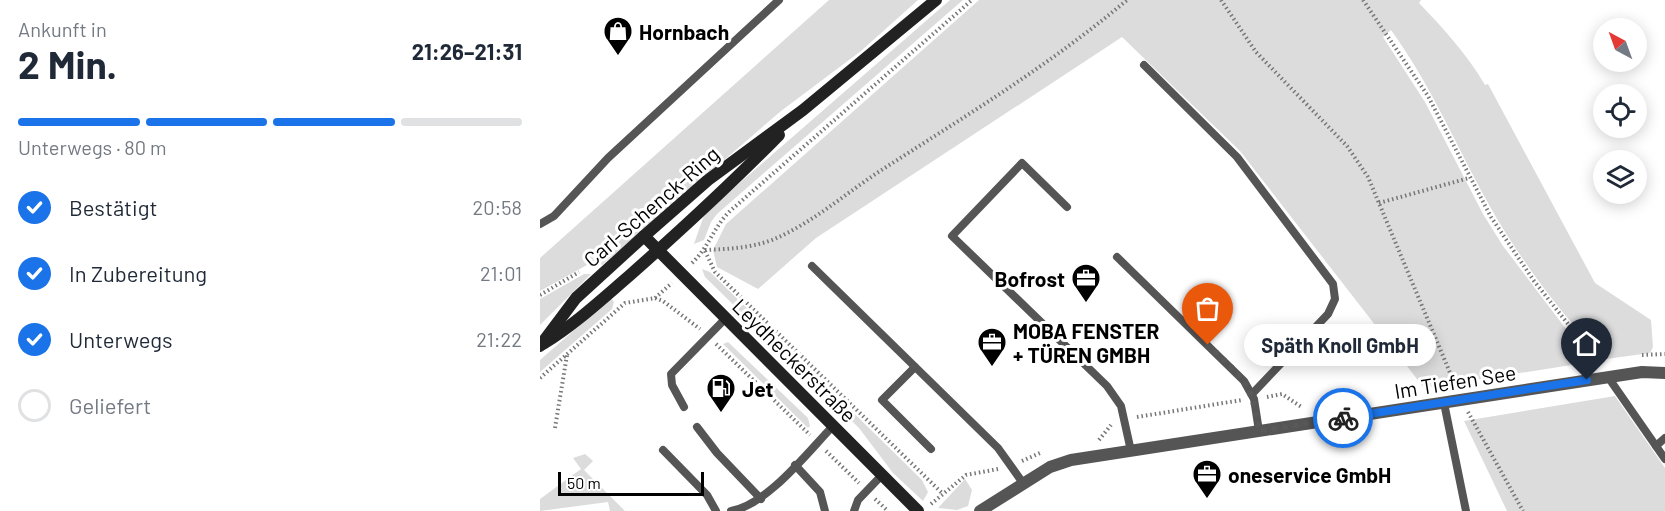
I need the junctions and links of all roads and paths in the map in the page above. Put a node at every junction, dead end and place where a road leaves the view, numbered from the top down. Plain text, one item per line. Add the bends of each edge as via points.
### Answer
1 (779, 0) edge
2 (936, 0) edge
3 (972, 0) edge
4 (1127, 0) edge
5 (1221, 0) edge
6 (1364, 0) edge
7 (1144, 65) dead end
8 (802, 110) junction
9 (1469, 178) junction
10 (1379, 203) junction
11 (1066, 207) dead end
12 (540, 224) edge
13 (644, 236) junction
14 (658, 250) junction
15 (705, 250) junction
16 (1117, 256) dead end
17 (697, 259) dead end
18 (812, 266) dead end
19 (583, 270) dead end
20 (666, 288) dead end
21 (540, 295) edge
22 (655, 298) junction
23 (726, 318) junction
24 (707, 336) junction
25 (540, 346) edge
26 (568, 354) junction
27 (1665, 354) edge
28 (1634, 356) dead end
29 (1610, 360) dead end
30 (1599, 362) junction
31 (1588, 364) dead end
32 (915, 367) junction
33 (1665, 373) edge
34 (1608, 377) junction
35 (540, 378) edge
36 (1466, 383) dead end
37 (1455, 386) junction
38 (1443, 387) dead end
39 (1253, 396) junction
40 (1444, 403) junction
41 (684, 407) dead end
42 (1466, 409) dead end
43 (1305, 410) dead end
44 (1125, 419) junction
45 (833, 426) junction
46 (697, 427) dead end
47 (555, 428) dead end
48 (1259, 431) junction
49 (1665, 438) edge
50 (817, 443) junction
51 (1088, 443) dead end
52 (1656, 446) junction
53 (931, 449) dead end
54 (663, 450) dead end
55 (1047, 450) dead end
56 (1131, 451) junction
57 (1665, 459) edge
58 (795, 465) junction
59 (1012, 466) junction
60 (882, 475) junction
61 (1023, 483) junction
62 (867, 491) junction
63 (942, 493) junction
64 (760, 499) junction
65 (931, 504) dead end
66 (716, 511) edge
67 (731, 511) edge
68 (825, 511) edge
69 (854, 511) edge
70 (888, 511) edge
71 (918, 511) edge
72 (980, 511) edge
73 (1466, 511) edge
74 (1523, 511) edge

1 - 12 lane via 608,158 554,216
2 - 8 main road, Carl-Schenck-Ring
3 - 15 path via 730,211 716,226
4 - 15 path via 1089,32 818,214 774,239 741,249
5 - 10 path via 1263,60 1353,154
6 - 9 path via 1428,96
7 - 39 lane via 1237,157 1333,284 1335,299 1328,314
8 - 13 main road, Carl-Schenck-Ring via 717,173
8 - 14 main road, Carl-Schenck-Ring via 720,194
9 - 10 path
9 - 30 path via 1518,258
10 - 37 path
11 - 44 lane via 1022,164 952,236 1107,386
13 - 14 main road, Leydheckerstraße
13 - 25 main road, Carl-Schenck-Ring via 576,298
14 - 23 main road, Leydheckerstraße
14 - 25 main road, Carl-Schenck-Ring via 568,328
15 - 17 path
15 - 63 path via 715,272
16 - 39 lane via 1238,375
18 - 32 lane
19 - 21 path
20 - 22 path
22 - 24 path via 679,311
22 - 26 path via 625,303
23 - 24 lane
23 - 45 main road, Leydheckerstraße
24 - 41 lane via 672,374 672,386
24 - 50 path
26 - 35 path
26 - 47 path
27 - 28 path
29 - 30 path
30 - 31 path
30 - 34 path
32 - 53 lane via 882,400
32 - 59 lane
33 - 34 street, Im Tiefen See
34 - 40 street, Im Tiefen See
34 - 52 lane
36 - 37 path
37 - 38 path
39 - 43 path via 1281,394
39 - 44 path
39 - 48 lane
40 - 48 street, Im Tiefen See
40 - 73 lane
42 - 74 path
44 - 51 path via 1116,419 1098,441
44 - 56 lane
45 - 50 lane
45 - 60 main road, Leydheckerstraße
46 - 64 lane
48 - 56 street, Im Tiefen See
49 - 52 lane
50 - 58 lane
50 - 62 path
52 - 57 lane
54 - 66 lane via 707,495
55 - 59 path
56 - 61 street, Im Tiefen See via 1063,462
58 - 64 lane
58 - 68 lane via 820,492
59 - 61 lane
59 - 63 path via 966,475
60 - 62 lane
60 - 71 main road, Leydheckerstraße
61 - 72 street, Im Tiefen See
62 - 69 lane via 855,503
62 - 70 path
63 - 65 path
64 - 67 lane

